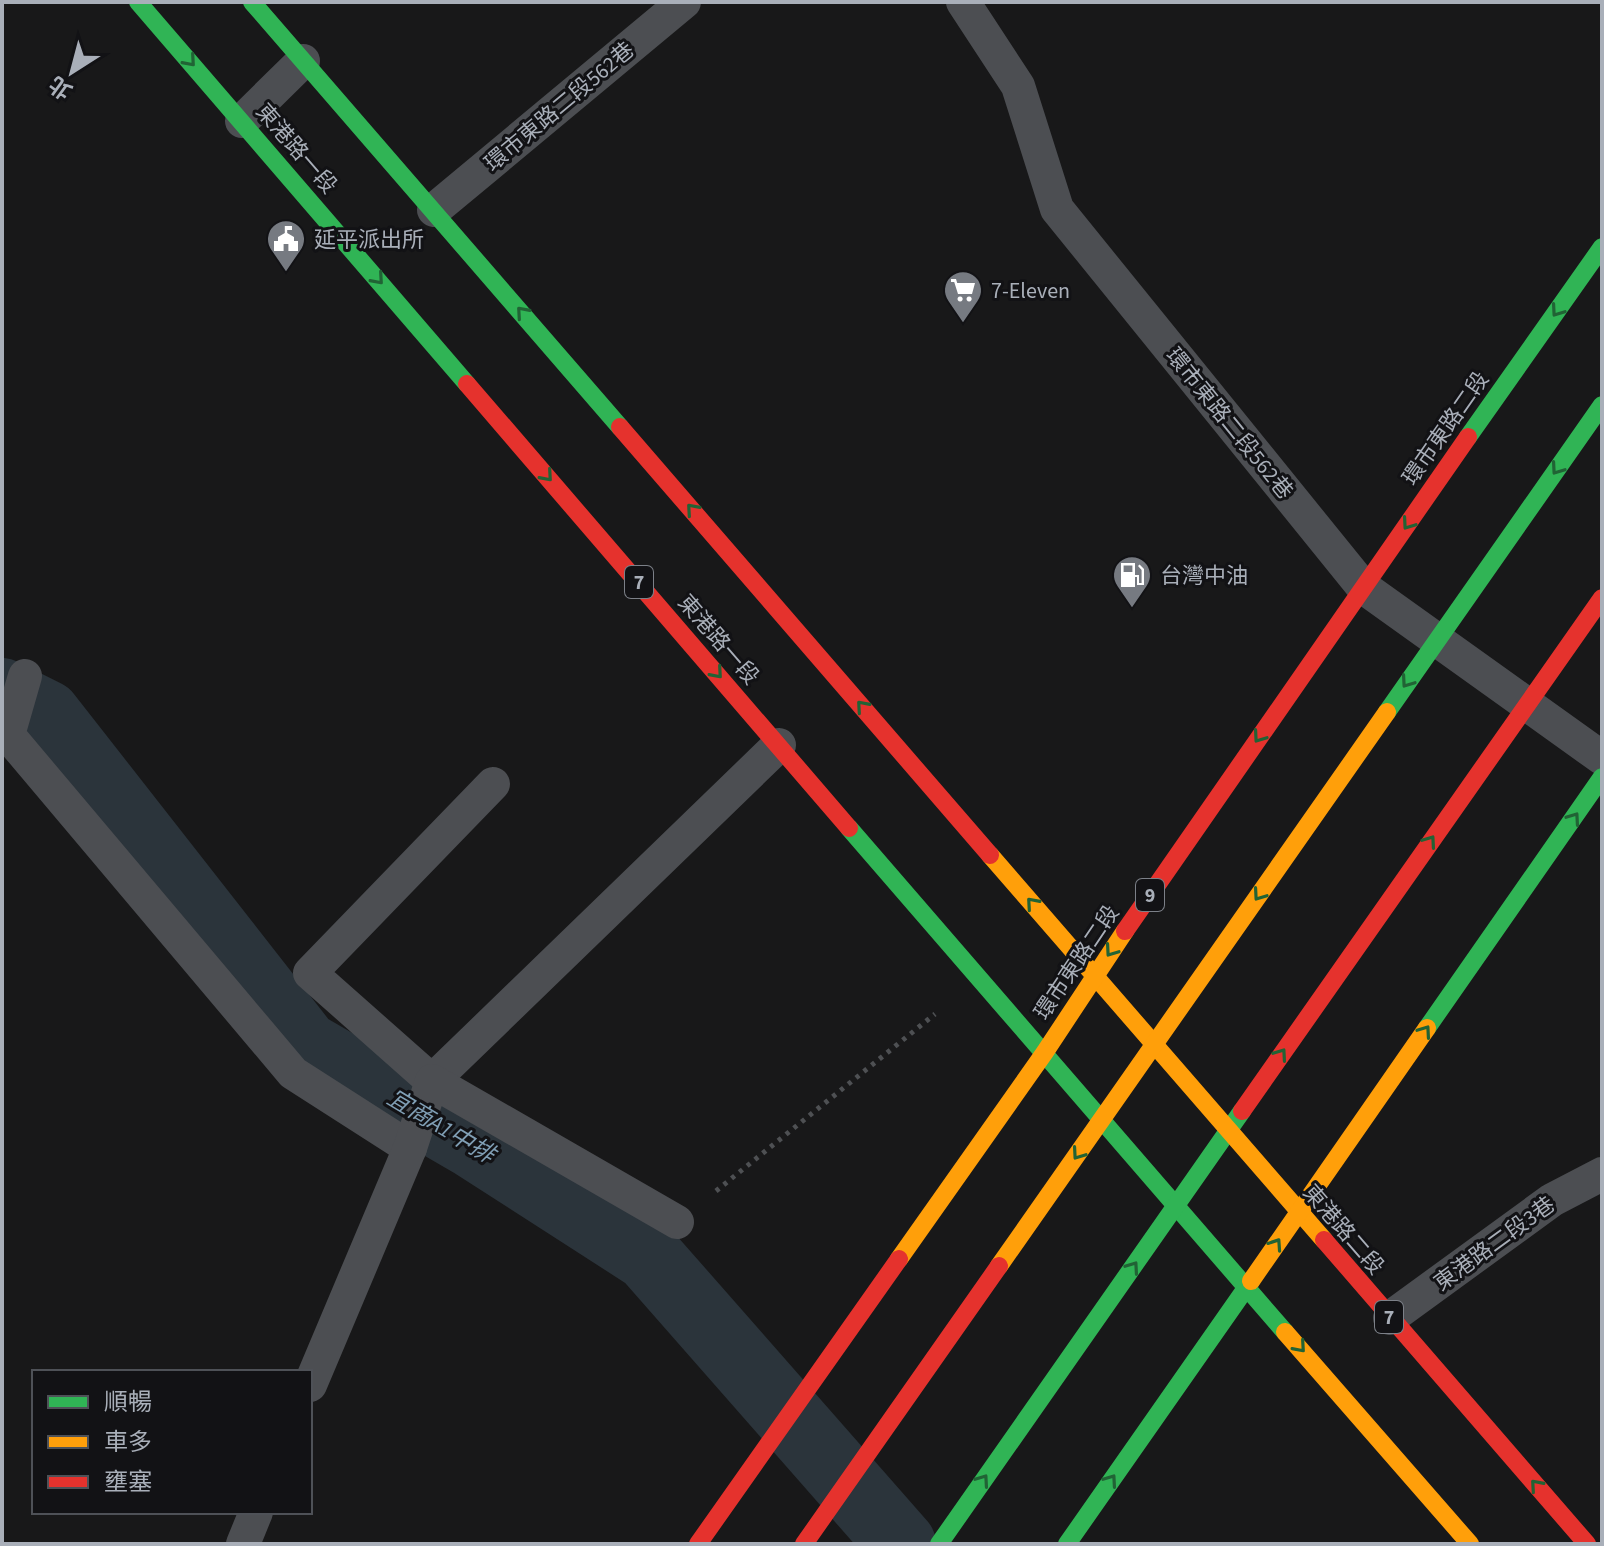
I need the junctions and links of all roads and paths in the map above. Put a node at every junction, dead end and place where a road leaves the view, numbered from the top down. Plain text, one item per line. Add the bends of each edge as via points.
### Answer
1 (138, 2) edge
2 (252, 2) edge
3 (684, 2) edge
4 (963, 2) edge
5 (303, 61) junction
6 (242, 121) junction
7 (434, 210) junction
8 (1602, 247) edge
9 (1602, 405) edge
10 (1363, 587) junction
11 (1602, 598) edge
12 (1437, 639) junction
13 (25, 676) dead end
14 (1526, 703) junction
15 (779, 745) junction
16 (1602, 758) edge
17 (1602, 777) edge
18 (493, 784) dead end
19 (1094, 976) junction
20 (980, 978) junction
21 (1154, 1046) junction
22 (1045, 1052) junction
23 (432, 1081) junction
24 (1101, 1121) junction
25 (1228, 1131) junction
26 (410, 1148) junction
27 (1602, 1174) edge
28 (1176, 1206) junction
29 (1298, 1212) junction
30 (677, 1222) joint
31 (1247, 1287) junction
32 (1390, 1318) junction
33 (312, 1380) edge
34 (255, 1514) edge
35 (243, 1544) edge
36 (698, 1544) edge
37 (804, 1544) edge
38 (939, 1544) edge
39 (1067, 1544) edge
40 (1470, 1544) edge
41 (1587, 1544) edge

1 -> 6 main road, 東港路一段 / 7
2 - 5 main road, 7
3 - 7 lane, 環市東路二段562巷
4 - 10 lane, 環市東路二段562巷 via 1018,86 1057,209
5 - 6 lane
5 - 7 main road, 7
6 -> 15 main road, 東港路一段 / 7
19 -> 7 main road, 7
8 -> 10 main road, 環市東路二段 / 9
9 -> 12 main road
10 - 12 lane, 環市東路二段562巷
10 -> 19 main road, 環市東路二段 / 9
11 - 14 main road
12 - 14 lane, 環市東路二段562巷
12 -> 21 main road
13 - 26 lane via 8,735 293,1073
14 - 16 lane, 環市東路二段562巷
25 -> 14 main road
15 - 20 main road, 東港路一段 / 7
15 - 23 lane
29 -> 17 main road
18 - 23 lane via 310,973
19 - 21 main road, 7
19 - 22 main road, 環市東路二段 / 9
20 - 22 main road, 東港路一段 / 7
20 - 30 path
21 - 24 main road
21 - 25 main road, 東港路二段 / 7
22 - 24 main road, 東港路一段 / 7
22 - 36 main road, 環市東路二段 / 9
23 - 26 lane
23 - 30 lane
24 - 28 main road, 東港路一段 / 7
24 -> 37 main road
25 - 28 main road
25 - 29 main road, 東港路二段 / 7
26 - 33 lane
27 - 32 lane, 東港路二段3巷 via 1552,1200
28 - 31 main road, 7
38 -> 28 main road
31 -> 29 main road
29 - 32 main road, 東港路二段 / 7
39 -> 31 main road
31 -> 40 main road, 7
41 -> 32 main road, 東港路二段 / 7
34 - 35 lane

